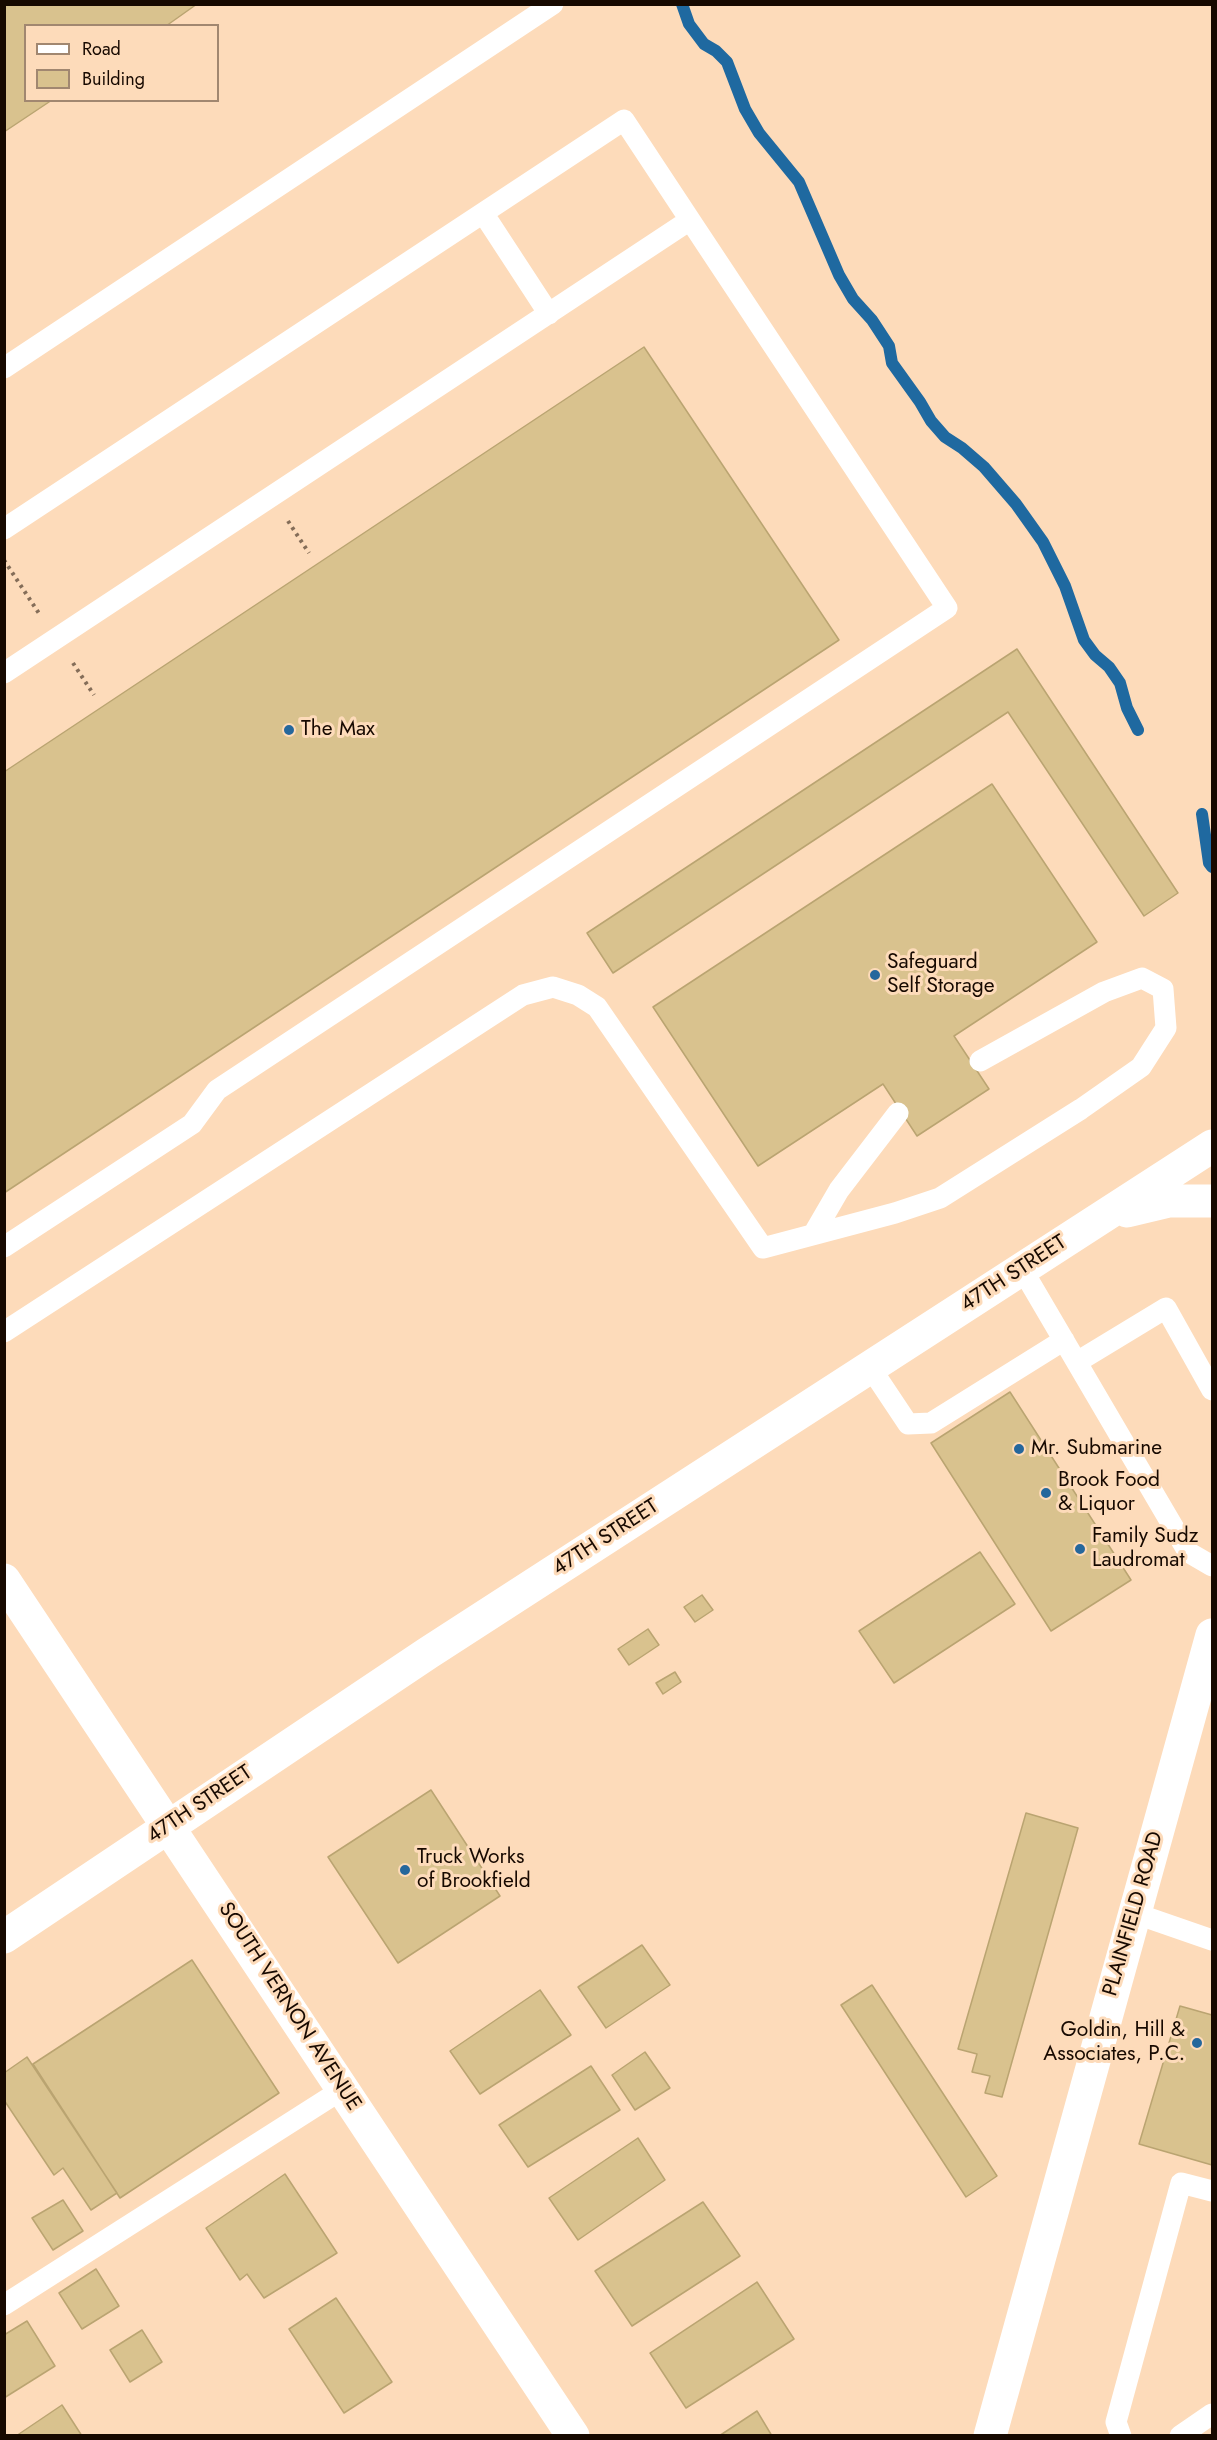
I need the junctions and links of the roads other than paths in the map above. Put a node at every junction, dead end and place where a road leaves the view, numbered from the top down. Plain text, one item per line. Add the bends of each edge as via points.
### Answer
1 (554, 4) edge
2 (483, 213) junction
3 (690, 220) junction
4 (549, 314) junction
5 (4, 368) edge
6 (4, 529) edge
7 (4, 673) edge
8 (980, 1061) dead end
9 (898, 1113) dead end
10 (1212, 1146) edge
11 (1212, 1201) edge
12 (1104, 1216) junction
13 (814, 1233) junction
14 (4, 1247) edge
15 (1022, 1269) junction
16 (4, 1332) edge
17 (1064, 1340) junction
18 (1077, 1362) junction
19 (870, 1367) junction
20 (1212, 1390) edge
21 (1212, 1566) edge
22 (4, 1580) edge
23 (1212, 1635) edge
24 (169, 1826) junction
25 (1134, 1913) junction
26 (4, 1937) edge
27 (1212, 1940) edge
28 (343, 2089) junction
29 (1212, 2191) edge
30 (4, 2306) edge
31 (1212, 2413) edge
32 (573, 2436) edge
33 (990, 2436) edge
34 (1121, 2436) edge
35 (1180, 2436) edge

1 - 5 lane
2 - 3 lane via 624,120
2 - 4 lane
2 - 6 lane
3 - 4 lane
3 - 14 lane via 947,608 217,1090 192,1124
4 - 7 lane
8 - 13 lane via 1104,992 1142,978 1163,989 1166,1028 1141,1067 1081,1109 940,1198
9 - 13 lane via 839,1190
10 - 12 street, 47TH STREET
11 - 12 street via 1169,1201
12 - 15 street, 47TH STREET
13 - 16 lane via 763,1248 597,1007 578,995 553,987 523,995
15 - 17 lane
15 - 19 street, 47TH STREET
17 - 18 lane
17 - 19 lane via 932,1423 908,1424
18 - 20 lane via 1166,1308
18 - 21 lane via 1188,1552
19 - 24 street, 47TH STREET
22 - 24 street, SOUTH VERNON AVENUE
23 - 25 street, PLAINFIELD ROAD
24 - 26 street, 47TH STREET
24 - 28 street, SOUTH VERNON AVENUE
25 - 27 lane
25 - 33 street, PLAINFIELD ROAD
28 - 30 lane
28 - 32 street, SOUTH VERNON AVENUE
29 - 34 lane via 1181,2183 1116,2422
31 - 35 lane

